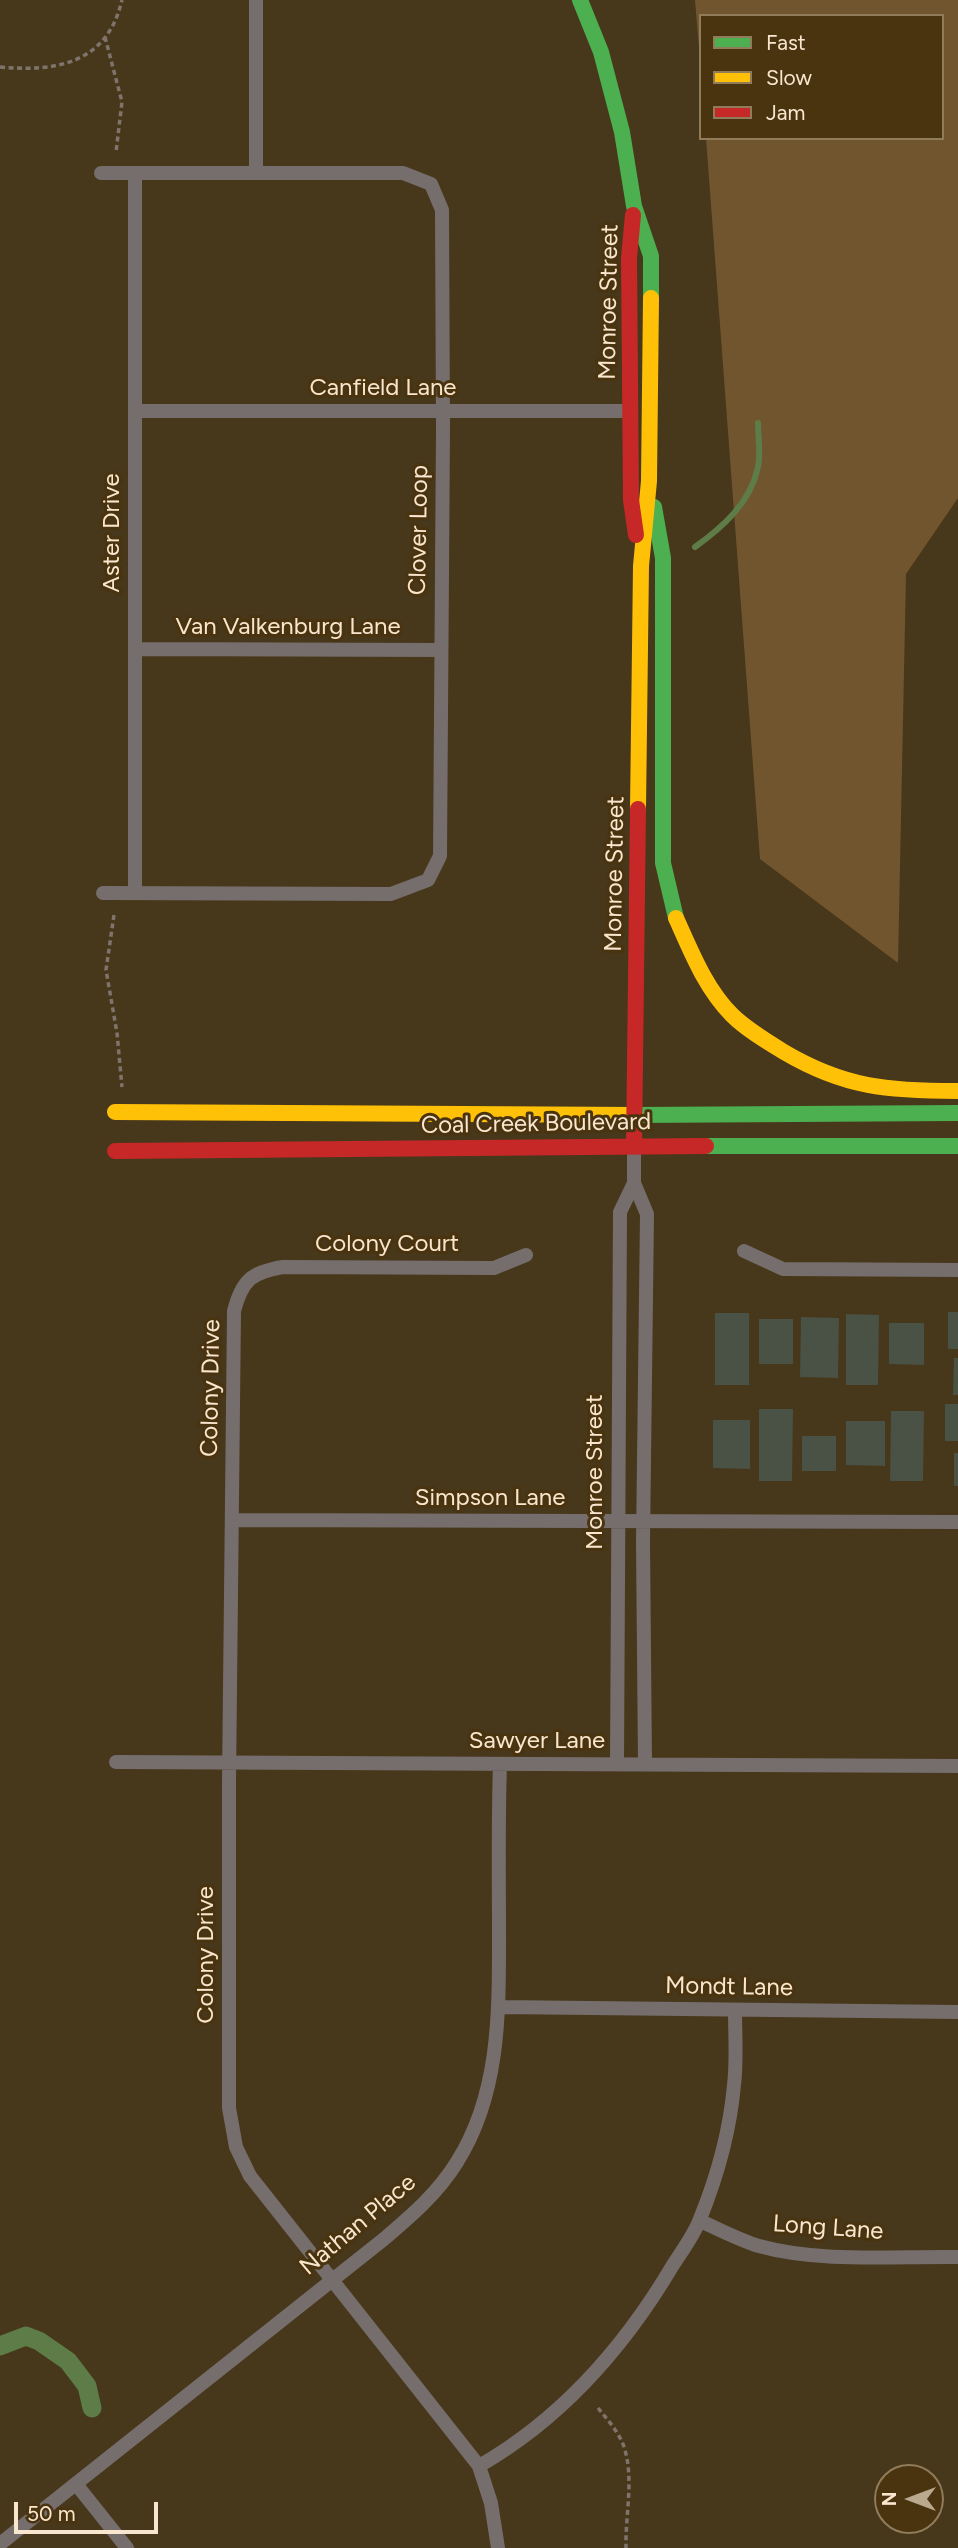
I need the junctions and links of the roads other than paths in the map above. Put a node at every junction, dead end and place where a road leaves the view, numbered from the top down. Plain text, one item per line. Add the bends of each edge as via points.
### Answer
1 (256, 0) edge
2 (580, 0) edge
3 (100, 173) dead end
4 (135, 173) junction
5 (256, 173) junction
6 (634, 206) junction
7 (135, 411) junction
8 (443, 411) junction
9 (630, 411) junction
10 (649, 481) junction
11 (641, 566) junction
12 (135, 649) junction
13 (441, 650) junction
14 (103, 892) dead end
15 (135, 892) junction
16 (958, 1091) edge
17 (115, 1112) dead end
18 (958, 1113) edge
19 (634, 1115) junction
20 (634, 1146) junction
21 (958, 1146) edge
22 (115, 1151) dead end
23 (634, 1183) junction
24 (744, 1251) dead end
25 (526, 1255) dead end
26 (958, 1270) edge
27 (248, 1279) joint
28 (232, 1520) junction
29 (617, 1521) junction
30 (643, 1521) junction
31 (958, 1522) edge
32 (116, 1762) dead end
33 (230, 1763) junction
34 (617, 1764) junction
35 (645, 1764) junction
36 (500, 1765) junction
37 (958, 1766) edge
38 (499, 2007) junction
39 (735, 2010) junction
40 (958, 2012) edge
41 (700, 2221) junction
42 (958, 2257) edge
43 (332, 2280) junction
44 (479, 2466) junction
45 (76, 2484) junction
46 (0, 2544) edge
47 (127, 2548) edge
48 (498, 2548) edge

1 - 5 street
2 - 6 main road, Monroe Street via 601,52 622,132
3 - 4 street, Clover Loop
4 - 5 street, Clover Loop
4 - 7 street, Aster Drive
5 - 8 street, Clover Loop via 403,173 431,184 442,210
6 - 9 main road, Monroe Street via 629,258
6 - 10 main road, Monroe Street via 650,257
7 - 8 street, Canfield Lane
7 - 12 street, Aster Drive
8 - 9 street, Canfield Lane
8 - 13 street, Clover Loop
9 - 11 main road, Monroe Street via 631,499
10 - 11 main road, Monroe Street
10 - 16 main road via 663,558 663,863 674,913 697,966 731,1014 809,1067 854,1084 901,1091
11 - 19 main road, Monroe Street
12 - 13 street, Van Valkenburg Lane
12 - 15 street, Aster Drive
13 - 15 street, Clover Loop via 440,856 428,880 391,894
14 - 15 street, Clover Loop
17 - 19 main road, Coal Creek Boulevard
18 - 19 main road, Coal Creek Boulevard
19 - 20 main road, Monroe Street
20 - 21 main road, Coal Creek Boulevard
20 - 22 main road, Coal Creek Boulevard
20 - 23 street, Monroe Street
23 - 29 street, Monroe Street via 620,1212
23 - 30 street, Monroe Street via 647,1214
24 - 26 street via 783,1269
25 - 27 street, Colony Court via 494,1268 284,1266
27 - 28 street, Colony Drive via 234,1311
28 - 29 street, Simpson Lane
28 - 33 street, Colony Drive
29 - 30 street, Simpson Lane
29 - 34 street, Monroe Street
30 - 31 street, Simpson Lane
30 - 35 street, Monroe Street
32 - 33 street, Sawyer Lane
33 - 36 street, Sawyer Lane
33 - 43 street, Colony Drive via 229,2108 236,2147 250,2176
34 - 35 street, Sawyer Lane
34 - 36 street, Sawyer Lane
35 - 37 street, Sawyer Lane
36 - 38 street, Nathan Place
38 - 39 street, Mondt Lane
38 - 43 street, Nathan Place via 494,2064 480,2113 457,2162 425,2204
39 - 40 street, Mondt Lane
39 - 41 street via 734,2085 724,2143
41 - 42 street, Long Lane via 758,2246 786,2251 823,2256
41 - 44 street via 657,2294 610,2357 521,2439
43 - 44 street, Colony Drive
43 - 45 street, Nathan Place
44 - 48 street, Colony Drive via 491,2502
45 - 46 street, Nathan Place
45 - 47 street

